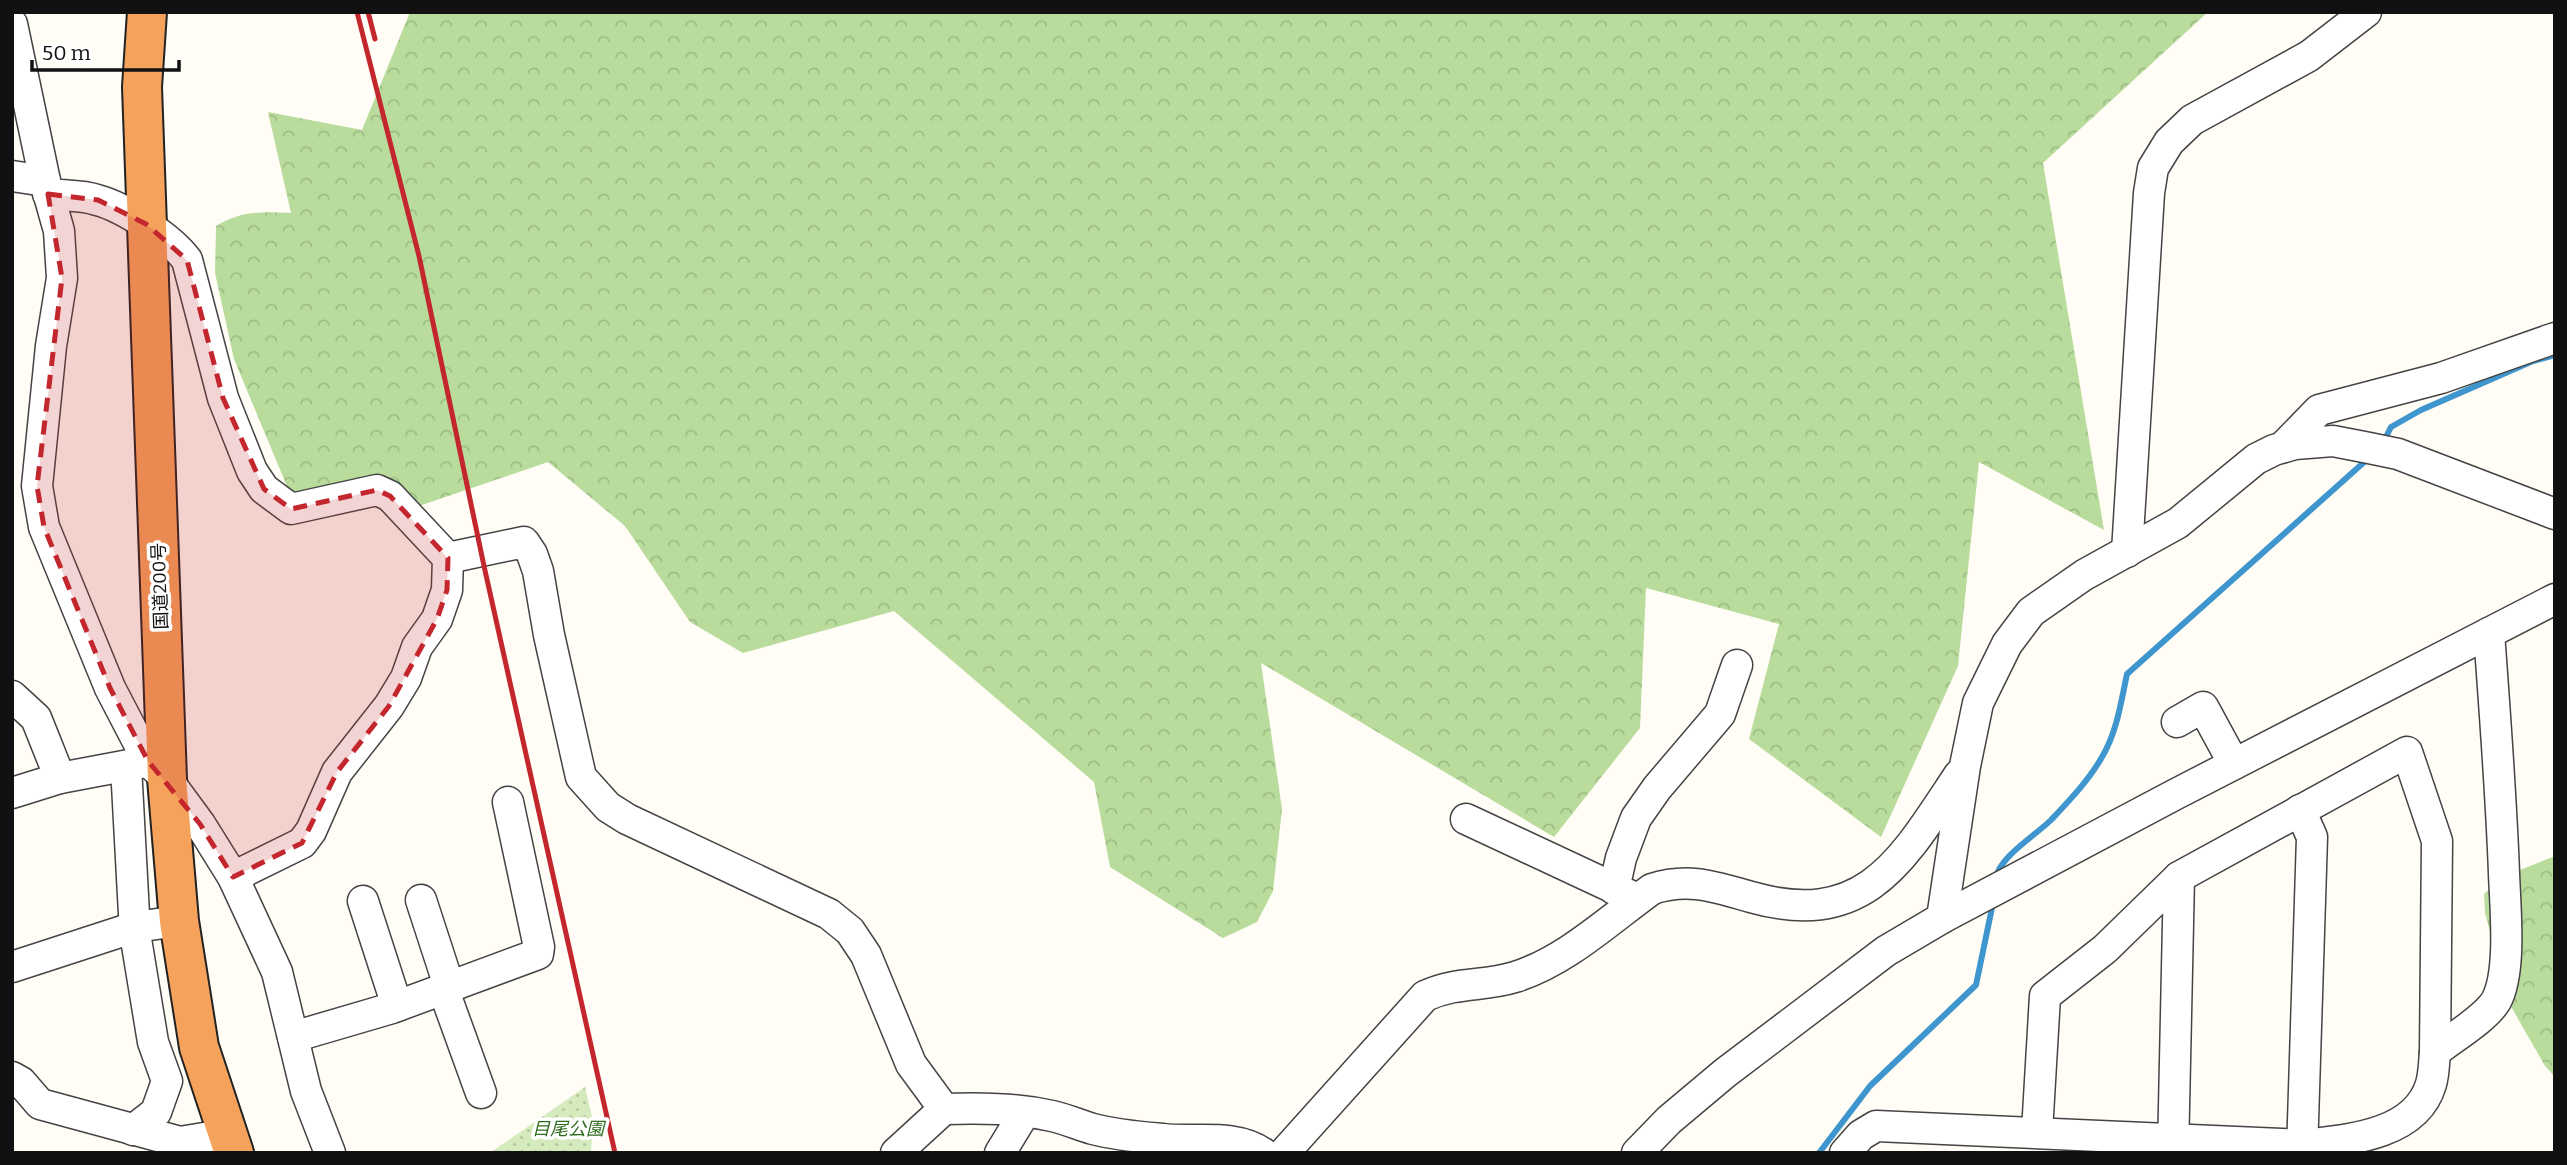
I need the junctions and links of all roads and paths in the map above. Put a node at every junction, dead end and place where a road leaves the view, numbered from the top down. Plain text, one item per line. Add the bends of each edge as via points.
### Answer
1 (148, 12) edge
2 (2366, 12) edge
3 (12, 24) edge
4 (12, 176) edge
5 (47, 187) junction
6 (146, 225) junction
7 (2555, 338) edge
8 (2283, 447) junction
9 (2555, 514) edge
10 (2127, 552) junction
11 (448, 558) junction
12 (2555, 599) edge
13 (2489, 633) junction
14 (1737, 665) dead end
15 (12, 695) edge
16 (2177, 722) dead end
17 (2234, 764) junction
18 (1965, 766) junction
19 (147, 769) junction
20 (60, 778) junction
21 (12, 793) edge
22 (508, 802) dead end
23 (2300, 810) junction
24 (1466, 819) dead end
25 (233, 877) junction
26 (2179, 877) junction
27 (1626, 894) junction
28 (421, 900) dead end
29 (363, 901) dead end
30 (1942, 918) junction
31 (179, 921) junction
32 (135, 928) junction
33 (12, 967) edge
34 (446, 987) junction
35 (397, 1006) junction
36 (293, 1037) junction
37 (2435, 1052) junction
38 (12, 1077) edge
39 (481, 1093) dead end
40 (944, 1109) junction
41 (1026, 1112) junction
42 (133, 1130) junction
43 (2037, 1132) junction
44 (231, 1143) edge
45 (2173, 1145) edge
46 (1861, 1147) edge
47 (2302, 1149) edge
48 (330, 1153) edge
49 (896, 1153) edge
50 (1000, 1153) edge
51 (1263, 1153) edge
52 (1284, 1153) edge
53 (1637, 1153) edge

1 - 6 highway, 国道200号 via 142,87
2 - 10 street via 2309,56 2192,120 2169,142 2153,168
3 - 5 street
4 - 5 street
5 - 6 street via 98,200
5 - 19 street via 58,232 62,278 37,486 44,527
6 - 11 street via 187,260 223,398 252,471 264,489 291,509 377,490 390,496
6 - 19 highway, 国道200号
7 - 8 street via 2441,378 2319,410
8 - 9 street via 2333,441 2398,454
8 - 10 street via 2256,459 2178,523
10 - 18 street via 2031,612 2007,644 1978,703
11 - 25 street via 447,590 437,619 417,647 389,706 337,772 311,831 302,843
11 - 40 street via 524,542 538,571 581,777 608,807 627,819 829,914 850,931 866,954 911,1064
12 - 13 street
13 - 17 street
13 - 37 street via 2507,937 2502,980 2496,1001
14 - 27 street via 1720,715 1636,818 1621,858
15 - 20 street via 36,718
16 - 17 street via 2203,707
17 - 30 street
18 - 27 street via 1894,866 1847,898 1816,906 1779,905 1687,882
18 - 30 street
19 - 20 street
19 - 25 street via 200,824
19 - 31 highway, 国道200号
19 - 32 street
20 - 21 street
22 - 34 street via 538,954
23 - 26 street
23 - 37 street via 2407,752 2438,841
23 - 47 street via 2312,837
24 - 27 street
25 - 36 street via 277,972
26 - 43 street via 2105,949 2045,996
26 - 45 street
27 - 52 street via 1557,958 1533,971 1505,980 1441,988 1425,996
28 - 34 street
29 - 35 street
30 - 53 street via 1886,951 1746,1057
31 - 32 street
31 - 44 highway, 国道200号 via 199,1047
32 - 33 street
32 - 42 street via 153,1042 167,1080 156,1112
34 - 35 street
34 - 39 street
35 - 36 street
36 - 48 street via 306,1091
37 - 47 street via 2432,1083 2415,1111 2389,1128
38 - 42 street via 40,1104
40 - 41 street
40 - 49 street
41 - 50 street
41 - 51 street via 1094,1130 1230,1141
42 - 44 street via 180,1142
43 - 45 street
43 - 46 street via 1876,1126
45 - 47 street

